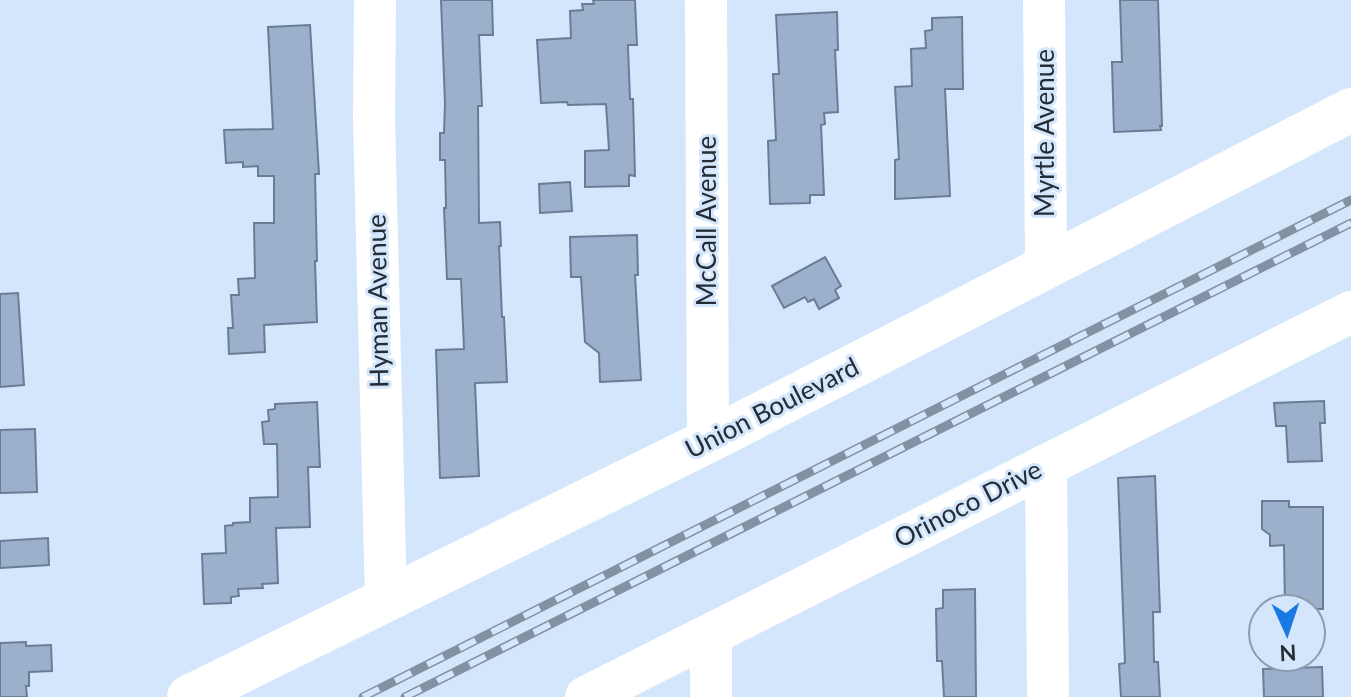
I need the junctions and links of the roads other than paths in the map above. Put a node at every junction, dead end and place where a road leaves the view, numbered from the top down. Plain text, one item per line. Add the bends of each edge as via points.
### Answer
1 (375, 0) edge
2 (706, 0) edge
3 (1044, 0) edge
4 (1351, 110) edge
5 (1046, 266) junction
6 (1351, 312) edge
7 (708, 441) junction
8 (1046, 465) junction
9 (386, 601) junction
10 (711, 635) junction
11 (189, 697) edge
12 (586, 697) edge
13 (711, 697) edge
14 (1048, 697) edge

1 - 9 street, Hyman Avenue
2 - 7 street, McCall Avenue
3 - 5 street, Myrtle Avenue
4 - 5 main road, Union Boulevard
5 - 7 main road, Union Boulevard
6 - 8 street, Orinoco Drive
7 - 9 main road, Union Boulevard
8 - 10 street, Orinoco Drive
8 - 14 street
9 - 11 main road, Union Boulevard
10 - 12 street, Orinoco Drive
10 - 13 street

